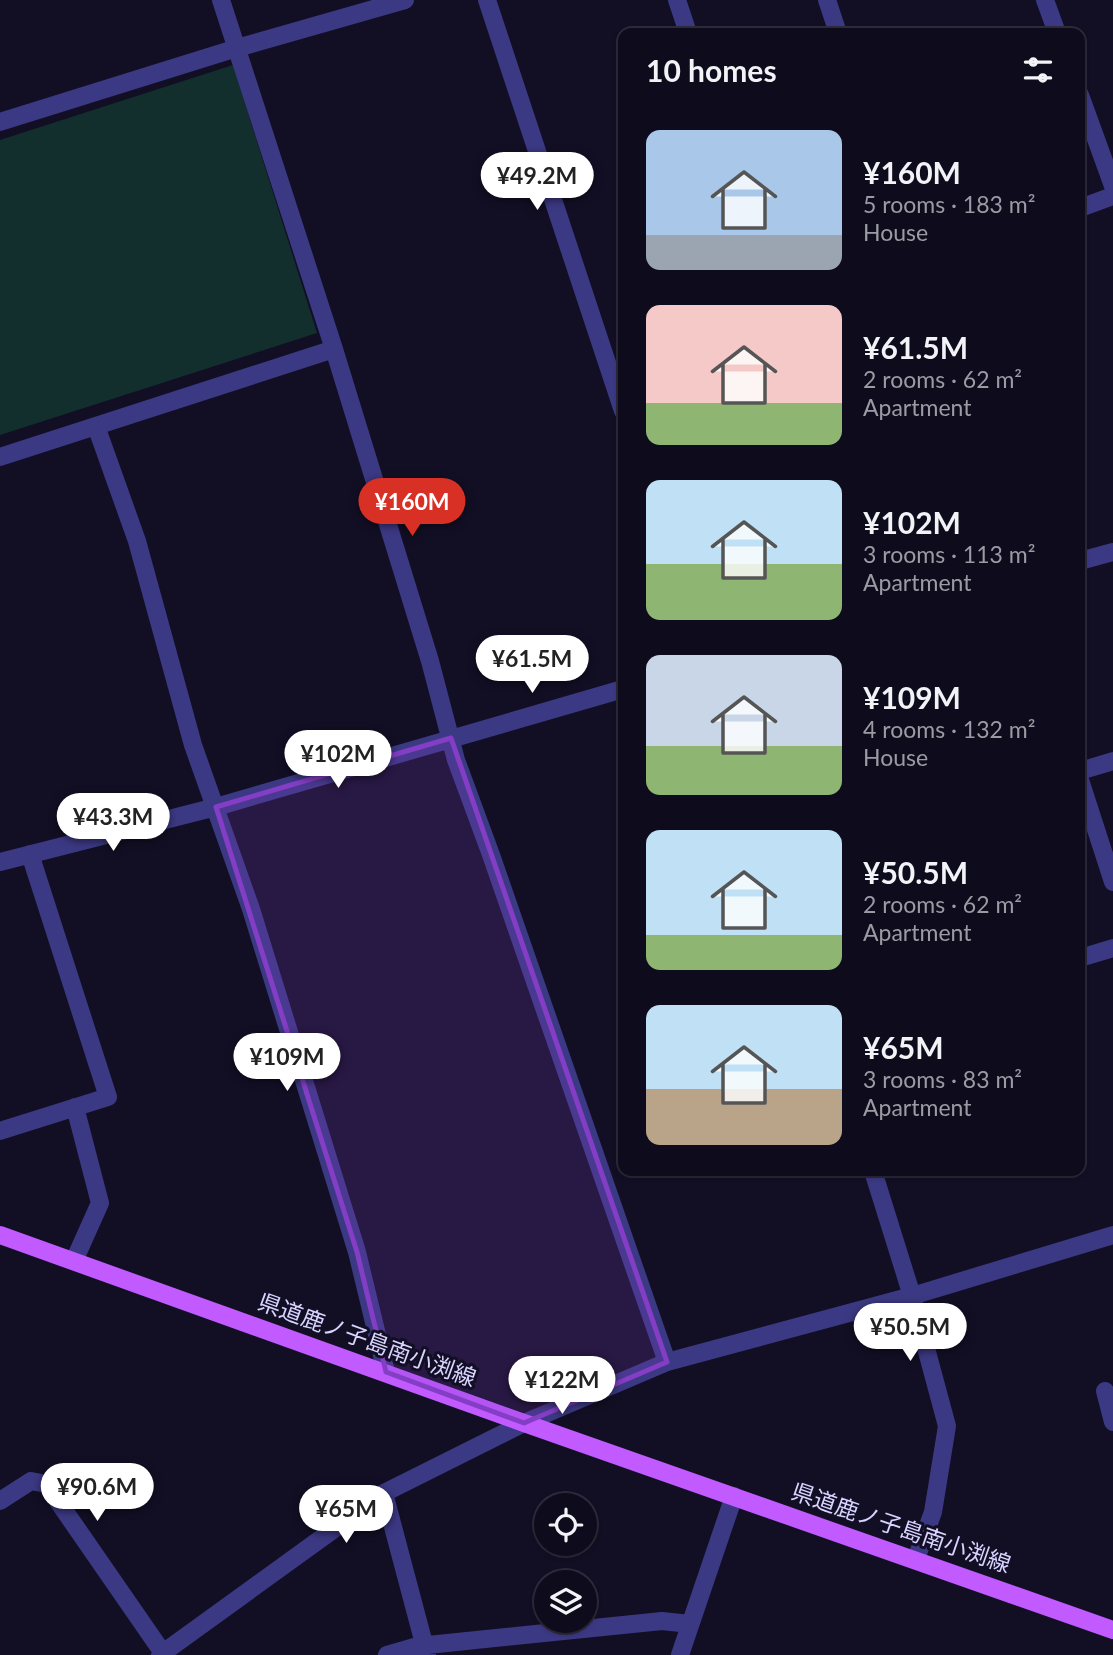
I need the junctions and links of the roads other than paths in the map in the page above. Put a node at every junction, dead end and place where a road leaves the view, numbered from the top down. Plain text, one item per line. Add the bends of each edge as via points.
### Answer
1 (221, 0) edge
2 (405, 0) edge
3 (487, 0) edge
4 (677, 0) edge
5 (827, 0) edge
6 (1045, 0) edge
7 (686, 28) edge
8 (836, 28) edge
9 (1055, 28) edge
10 (237, 48) junction
11 (1085, 109) edge
12 (0, 122) edge
13 (1113, 186) edge
14 (1113, 196) edge
15 (1085, 206) edge
16 (334, 349) junction
17 (618, 396) edge
18 (96, 426) junction
19 (0, 457) edge
20 (1113, 552) edge
21 (1085, 560) edge
22 (618, 690) edge
23 (451, 738) junction
24 (1113, 761) edge
25 (1085, 769) edge
26 (1085, 795) edge
27 (216, 807) junction
28 (30, 854) junction
29 (0, 862) edge
30 (1113, 882) edge
31 (1113, 948) edge
32 (1085, 956) edge
33 (75, 1107) junction
34 (0, 1131) edge
35 (875, 1176) edge
36 (0, 1235) edge
37 (1113, 1235) edge
38 (74, 1261) junction
39 (912, 1296) junction
40 (667, 1362) junction
41 (386, 1372) junction
42 (1105, 1391) dead end
43 (1113, 1422) edge
44 (524, 1423) junction
45 (384, 1493) junction
46 (734, 1496) junction
47 (0, 1502) edge
48 (916, 1559) junction
49 (690, 1624) junction
50 (1113, 1630) edge
51 (426, 1650) edge
52 (161, 1654) edge
53 (387, 1655) edge
54 (680, 1655) edge

1 - 10 street
2 - 10 street
3 - 17 street
4 - 7 street
5 - 8 street
6 - 9 street
10 - 12 street
10 - 16 street
11 - 13 street
14 - 15 street
16 - 18 street
16 - 23 street
18 - 19 street
18 - 27 street via 137,541 193,745
20 - 21 street
22 - 23 street
23 - 27 street
23 - 40 street
24 - 25 street
26 - 30 street
27 - 28 street
27 - 41 street via 357,1252
28 - 29 street
28 - 33 street via 108,1097
31 - 32 street
33 - 34 street
33 - 38 street via 100,1203
35 - 39 street
36 - 38 main road, 県道鹿ノ子島南小渕線
37 - 39 street
38 - 41 main road, 県道鹿ノ子島南小渕線
39 - 40 street
39 - 48 street via 947,1426 933,1513
40 - 44 street
41 - 44 main road, 県道鹿ノ子島南小渕線
42 - 43 street
44 - 45 street
44 - 46 main road, 県道鹿ノ子島南小渕線
45 - 51 street
45 - 52 street
46 - 48 main road, 県道鹿ノ子島南小渕線
46 - 49 street
47 - 52 street via 31,1480 46,1484
48 - 50 main road, 県道鹿ノ子島南小渕線
49 - 51 street via 662,1621
49 - 54 street
51 - 53 street

